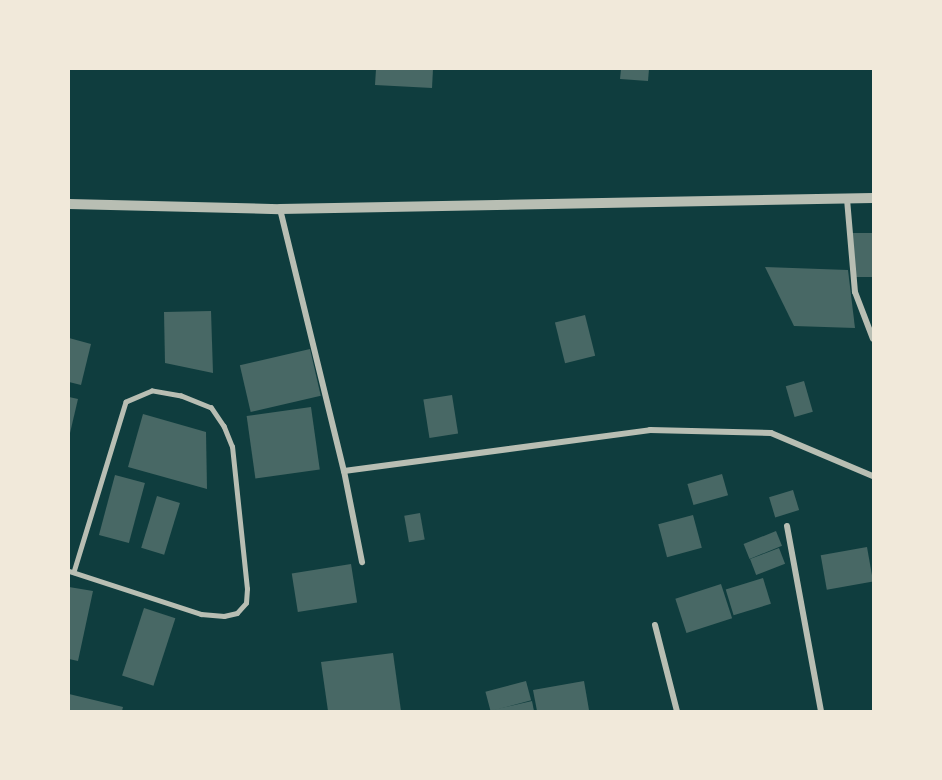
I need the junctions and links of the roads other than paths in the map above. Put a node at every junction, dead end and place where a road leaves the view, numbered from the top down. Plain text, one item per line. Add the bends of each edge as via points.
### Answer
1 (873, 198) edge
2 (847, 199) junction
3 (69, 204) edge
4 (280, 208) junction
5 (873, 339) edge
6 (344, 471) junction
7 (873, 476) edge
8 (787, 526) dead end
9 (362, 562) dead end
10 (71, 572) edge
11 (655, 624) dead end
12 (677, 711) edge
13 (821, 711) edge

1 - 2 street
2 - 4 street
2 - 5 street via 855,292
3 - 4 street
4 - 6 street
6 - 7 street via 650,430 771,433
6 - 9 street
8 - 13 street
10 - 10 lane via 201,614 237,613 246,603 232,447 211,408 182,396 152,391 126,402
11 - 12 street

